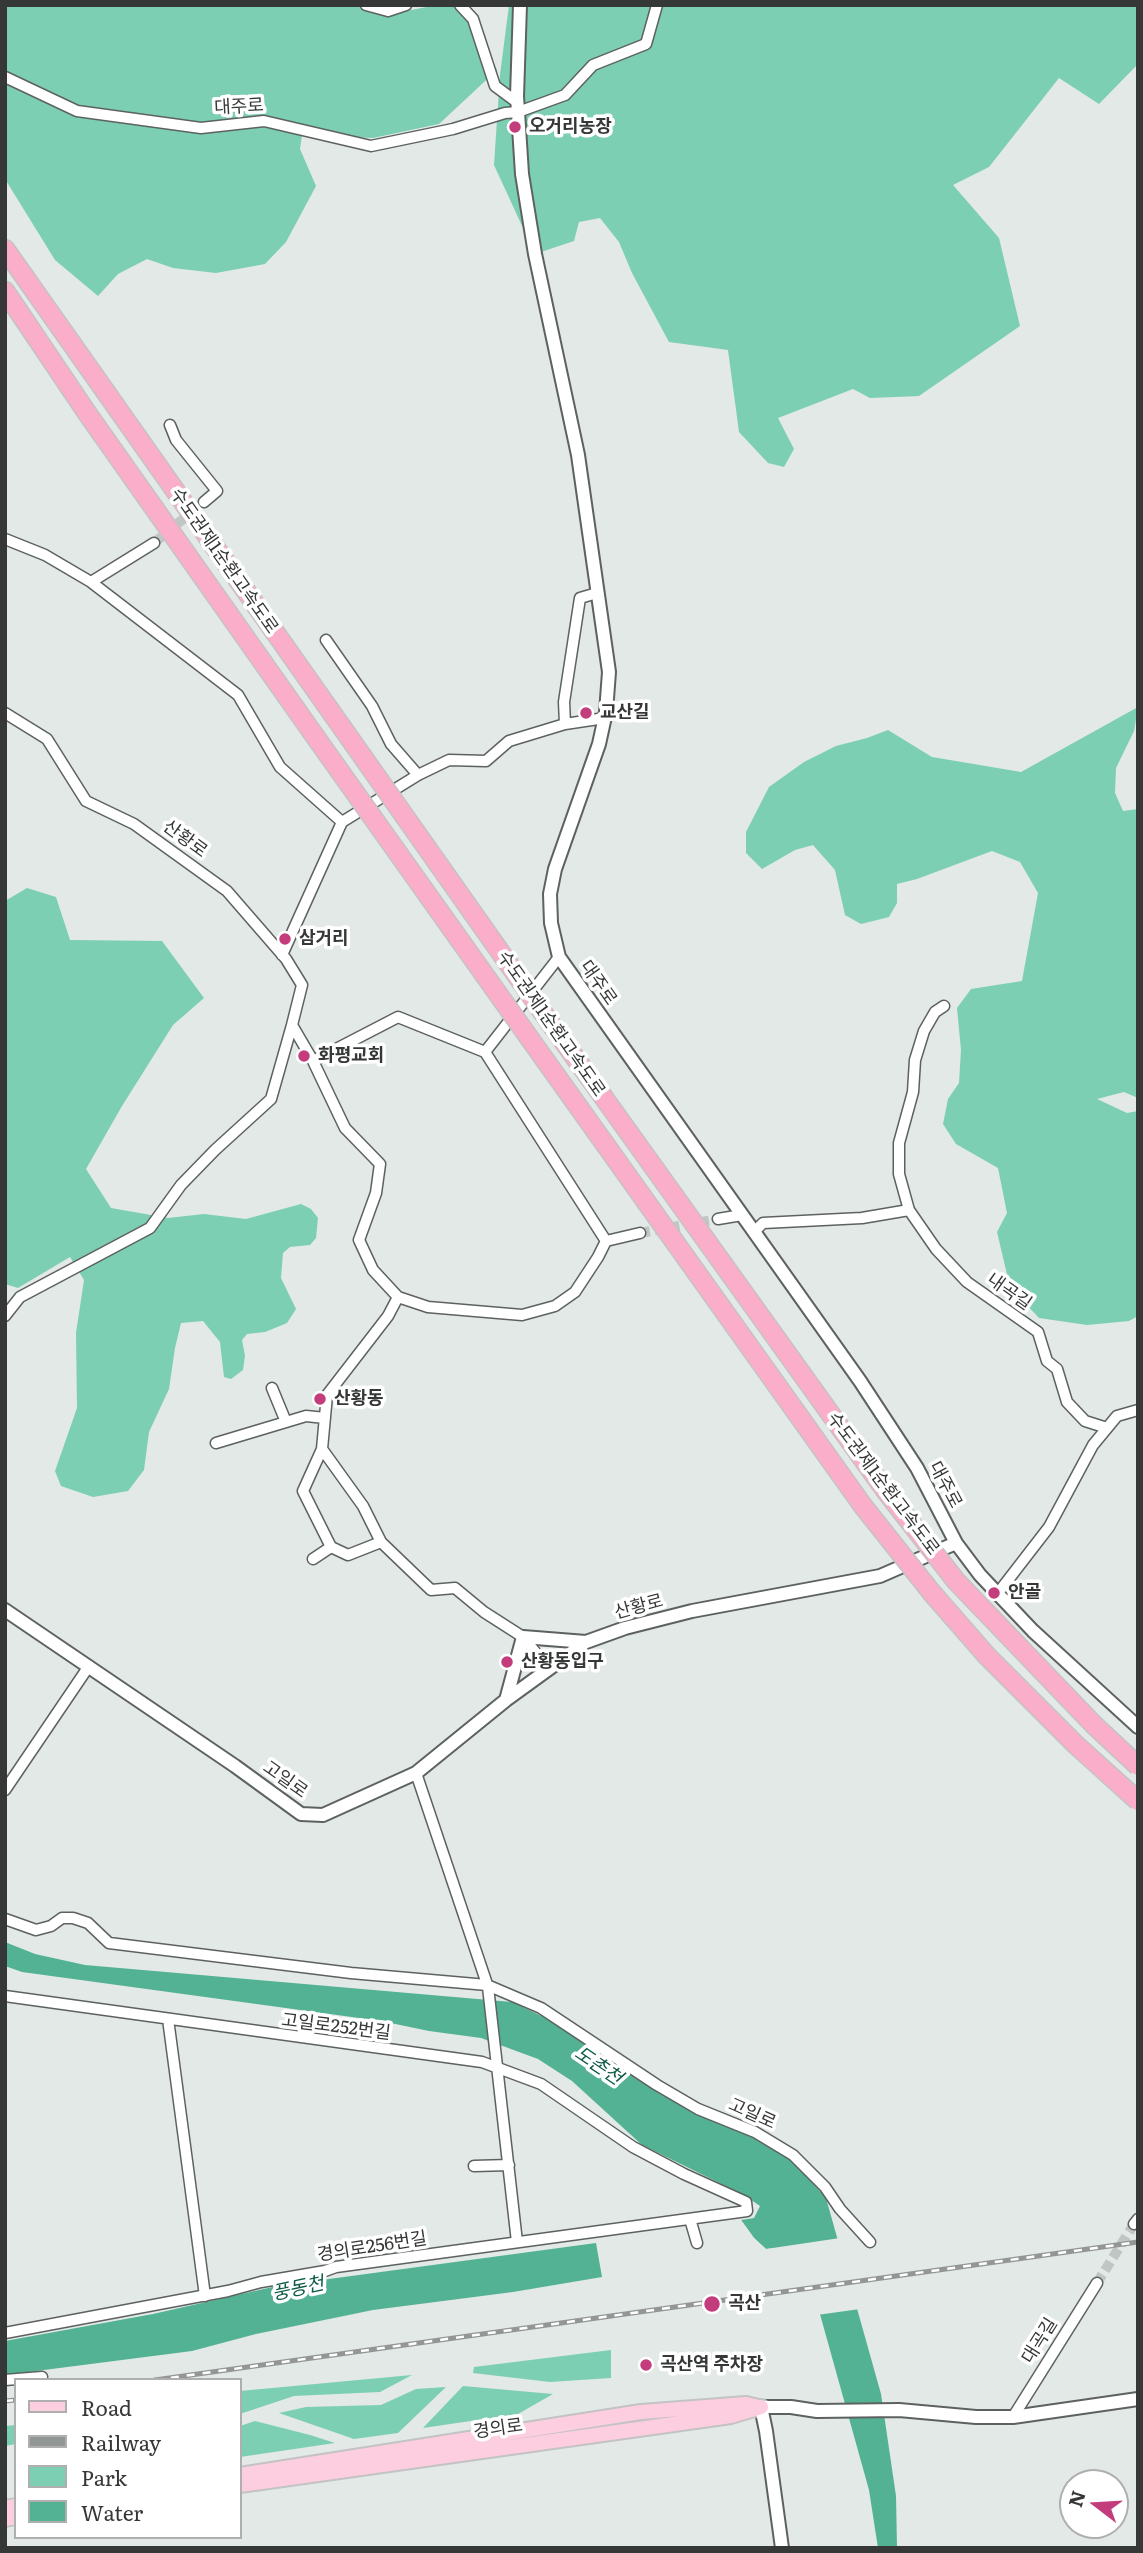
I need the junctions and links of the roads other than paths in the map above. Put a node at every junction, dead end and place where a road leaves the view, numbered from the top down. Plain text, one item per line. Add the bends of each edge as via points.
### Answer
1 (366, 5) edge
2 (406, 5) edge
3 (460, 5) edge
4 (520, 5) edge
5 (657, 5) edge
6 (5, 77) edge
7 (518, 107) junction
8 (5, 249) edge
9 (5, 291) edge
10 (170, 425) dead end
11 (204, 502) dead end
12 (5, 539) edge
13 (153, 543) tunnel mouth
14 (91, 582) junction
15 (597, 593) junction
16 (326, 640) dead end
17 (5, 713) edge
18 (605, 718) junction
19 (565, 724) junction
20 (418, 775) junction
21 (342, 822) junction
22 (282, 955) junction
23 (559, 957) junction
24 (944, 1006) dead end
25 (292, 1025) junction
26 (485, 1052) junction
27 (313, 1061) junction
28 (909, 1210) junction
29 (742, 1215) junction
30 (718, 1219) tunnel mouth
31 (754, 1232) junction
32 (640, 1233) tunnel mouth
33 (606, 1241) junction
34 (398, 1297) junction
35 (5, 1316) edge
36 (272, 1388) dead end
37 (1138, 1410) edge
38 (325, 1418) junction
39 (286, 1422) junction
40 (1107, 1428) junction
41 (216, 1443) dead end
42 (322, 1449) junction
43 (381, 1542) junction
44 (956, 1543) junction
45 (331, 1547) junction
46 (313, 1559) dead end
47 (998, 1594) junction
48 (5, 1610) edge
49 (523, 1637) junction
50 (586, 1642) junction
51 (89, 1666) junction
52 (549, 1669) junction
53 (506, 1700) junction
54 (1138, 1727) edge
55 (1138, 1766) edge
56 (416, 1773) junction
57 (5, 1790) edge
58 (1138, 1801) edge
59 (5, 1919) edge
60 (487, 1986) junction
61 (5, 1996) edge
62 (168, 2020) junction
63 (498, 2066) junction
64 (509, 2165) junction
65 (474, 2166) dead end
66 (747, 2211) joint
67 (690, 2218) junction
68 (517, 2242) junction
69 (870, 2242) dead end
70 (697, 2243) dead end
71 (1097, 2283) tunnel mouth
72 (205, 2296) junction
73 (5, 2333) edge
74 (41, 2377) dead end
75 (29, 2378) edge
76 (1138, 2399) edge
77 (761, 2407) junction
78 (1013, 2417) junction
79 (242, 2475) edge
80 (242, 2485) edge
81 (782, 2548) edge

1 - 2 street via 388,11
3 - 7 street via 473,19 495,86
4 - 7 street, 대주로
5 - 7 street, 대주로 via 646,44 593,65 565,96
6 - 7 street, 대주로 via 76,111 201,128 264,121 371,146 453,129
7 - 15 street, 대주로 via 524,188 578,455
8 - 55 highway, 수도권제1순환고속도로, bridge via 885,1490 956,1581
9 - 58 highway, 수도권제1순환고속도로, bridge via 319,742 863,1506 987,1656
10 - 11 street via 176,440 217,491
12 - 14 street via 45,555
13 - 14 street
14 - 21 street via 238,695 280,767
15 - 18 street, 대주로 via 609,672
15 - 19 street via 580,598 564,702
16 - 20 street via 372,706 391,744
17 - 22 street, 산황로 via 47,739 86,801 134,824 227,891
18 - 19 street
18 - 23 street, 대주로 via 550,894
19 - 20 street via 509,741 486,761 449,760
20 - 21 street
21 - 22 street
22 - 25 street, 산황로 via 302,985
23 - 26 street
23 - 29 street, 대주로
24 - 28 street via 924,1031 900,1143 899,1174
25 - 27 street
25 - 35 street, 산황로 via 271,1099 181,1185 150,1228 20,1297
26 - 27 street via 398,1017
26 - 33 street
27 - 34 street via 345,1128 380,1164 376,1193 359,1240 373,1270
28 - 31 street via 862,1218 763,1223
28 - 40 street, 내곡길 via 967,1282 1038,1332 1067,1402 1085,1421
29 - 30 street
29 - 31 street, 대주로
31 - 44 street, 대주로 via 917,1468
32 - 33 street
33 - 34 street via 575,1292 555,1306 522,1315 428,1307
34 - 38 street via 327,1395
36 - 39 street
37 - 40 street via 1117,1416
38 - 39 street via 306,1416
38 - 42 street
39 - 41 street
40 - 47 street via 1049,1527
42 - 43 street via 363,1506
42 - 45 street via 303,1491
43 - 45 street via 348,1555
43 - 49 street via 431,1590 455,1588
44 - 47 street, 대주로
44 - 50 street, 산황로 via 880,1576 692,1611
45 - 46 street
47 - 54 street, 대주로
48 - 51 street, 고일로
49 - 50 street
49 - 52 street
49 - 53 street
50 - 52 street, 산황로
51 - 56 street, 고일로 via 301,1814 323,1815
51 - 57 street
52 - 53 street, 고일로
53 - 56 street, 고일로
56 - 60 street
59 - 60 street, 고일로 via 36,1930 73,1918 88,1923 109,1943
60 - 63 street
60 - 69 street, 고일로 via 541,2008 679,2099 755,2132 793,2155
61 - 62 street, 고일로252번길
62 - 63 street, 고일로252번길
62 - 72 street
63 - 64 street
63 - 66 street, 고일로252번길 via 541,2084 632,2147 746,2202
64 - 65 street
64 - 68 street
66 - 67 street, 경의로256번길
67 - 68 street, 경의로256번길
67 - 70 street
68 - 72 street, 경의로256번길 via 336,2267
71 - 78 street, 대곡길
72 - 73 street, 경의로256번길
74 - 75 street
76 - 78 street
77 - 78 street
77 - 79 main road, 경의로 via 746,2403 641,2412
77 - 80 main road, 경의로 via 719,2418
77 - 81 street

